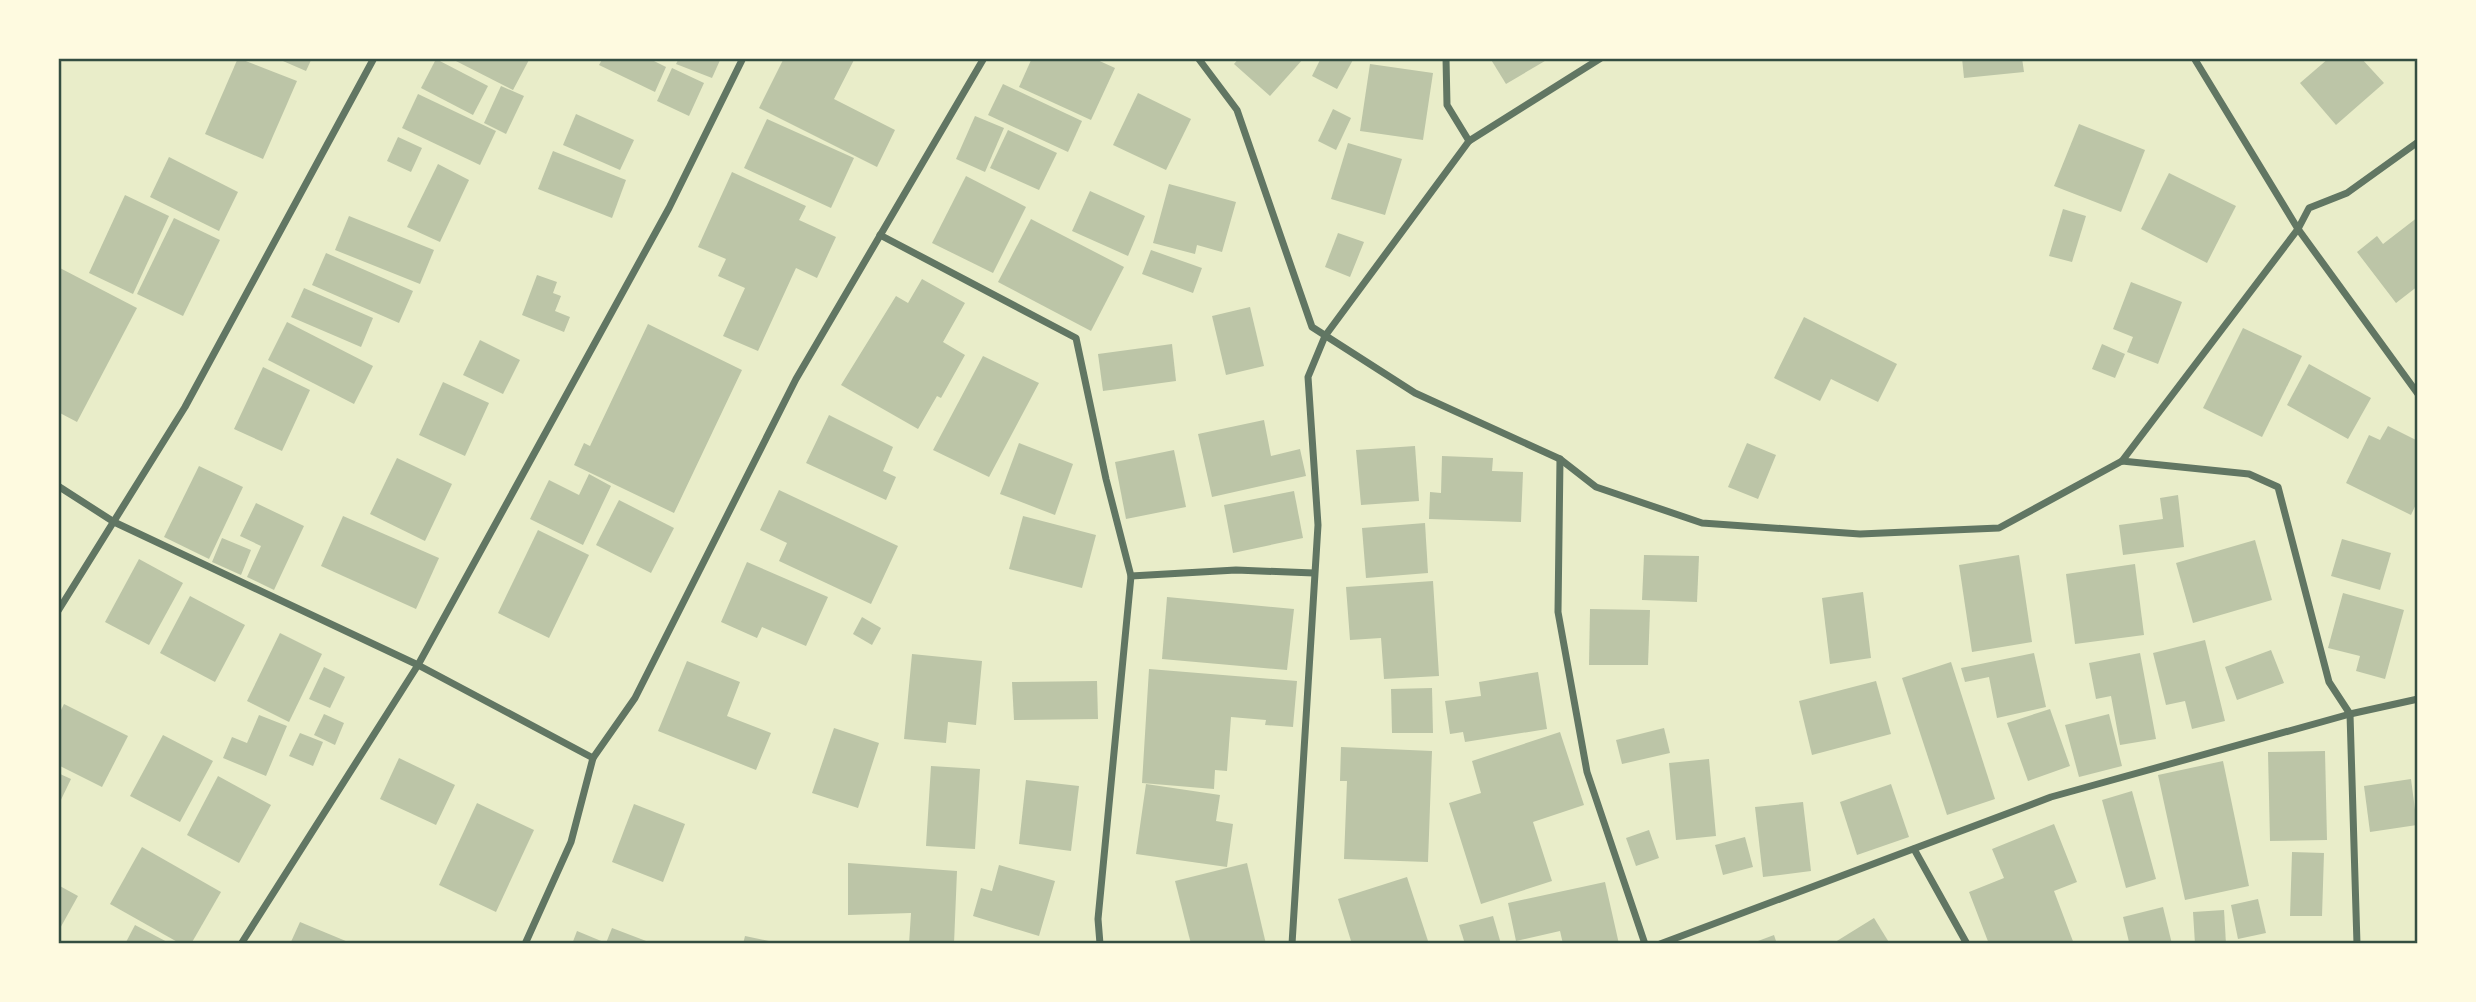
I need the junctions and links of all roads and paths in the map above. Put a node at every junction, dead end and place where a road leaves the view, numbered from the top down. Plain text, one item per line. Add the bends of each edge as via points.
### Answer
1 (373, 58) edge
2 (743, 58) edge
3 (984, 58) edge
4 (1198, 58) edge
5 (1446, 58) edge
6 (1601, 58) edge
7 (2194, 58) edge
8 (1469, 141) junction
9 (2418, 142) edge
10 (2298, 229) junction
11 (880, 236) junction
12 (1325, 336) junction
13 (2418, 394) edge
14 (1560, 459) junction
15 (2122, 461) junction
16 (58, 486) edge
17 (114, 522) junction
18 (1314, 573) junction
19 (1132, 576) junction
20 (58, 611) edge
21 (418, 665) junction
22 (2418, 699) edge
23 (2350, 714) junction
24 (593, 758) junction
25 (1914, 849) junction
26 (242, 944) edge
27 (525, 944) edge
28 (1100, 944) edge
29 (1292, 944) edge
30 (1645, 944) edge
31 (1660, 944) edge
32 (1967, 944) edge
33 (2357, 944) edge

1 - 17 street via 185,407
2 - 21 street via 669,208
3 - 11 street
4 - 12 street via 1237,110 1312,327
5 - 8 street via 1447,105
6 - 8 street
7 - 10 street
8 - 12 street
9 - 10 street via 2347,193 2309,208
10 - 13 street
10 - 15 street
11 - 19 street via 1076,338
11 - 24 street via 796,379 635,698
12 - 14 street via 1415,393
12 - 18 street via 1308,377 1318,525
14 - 15 street via 1596,487 1702,523 1860,534 1999,528
14 - 30 street via 1558,612 1587,772
15 - 23 street via 2249,474 2278,487 2329,682
16 - 17 street
17 - 20 street
17 - 21 street
18 - 19 street via 1236,570
18 - 29 street
19 - 28 street via 1098,919
21 - 24 street
21 - 26 street
22 - 23 street
23 - 25 street via 2051,797
23 - 33 street
24 - 27 street via 570,842
25 - 31 street
25 - 32 street

